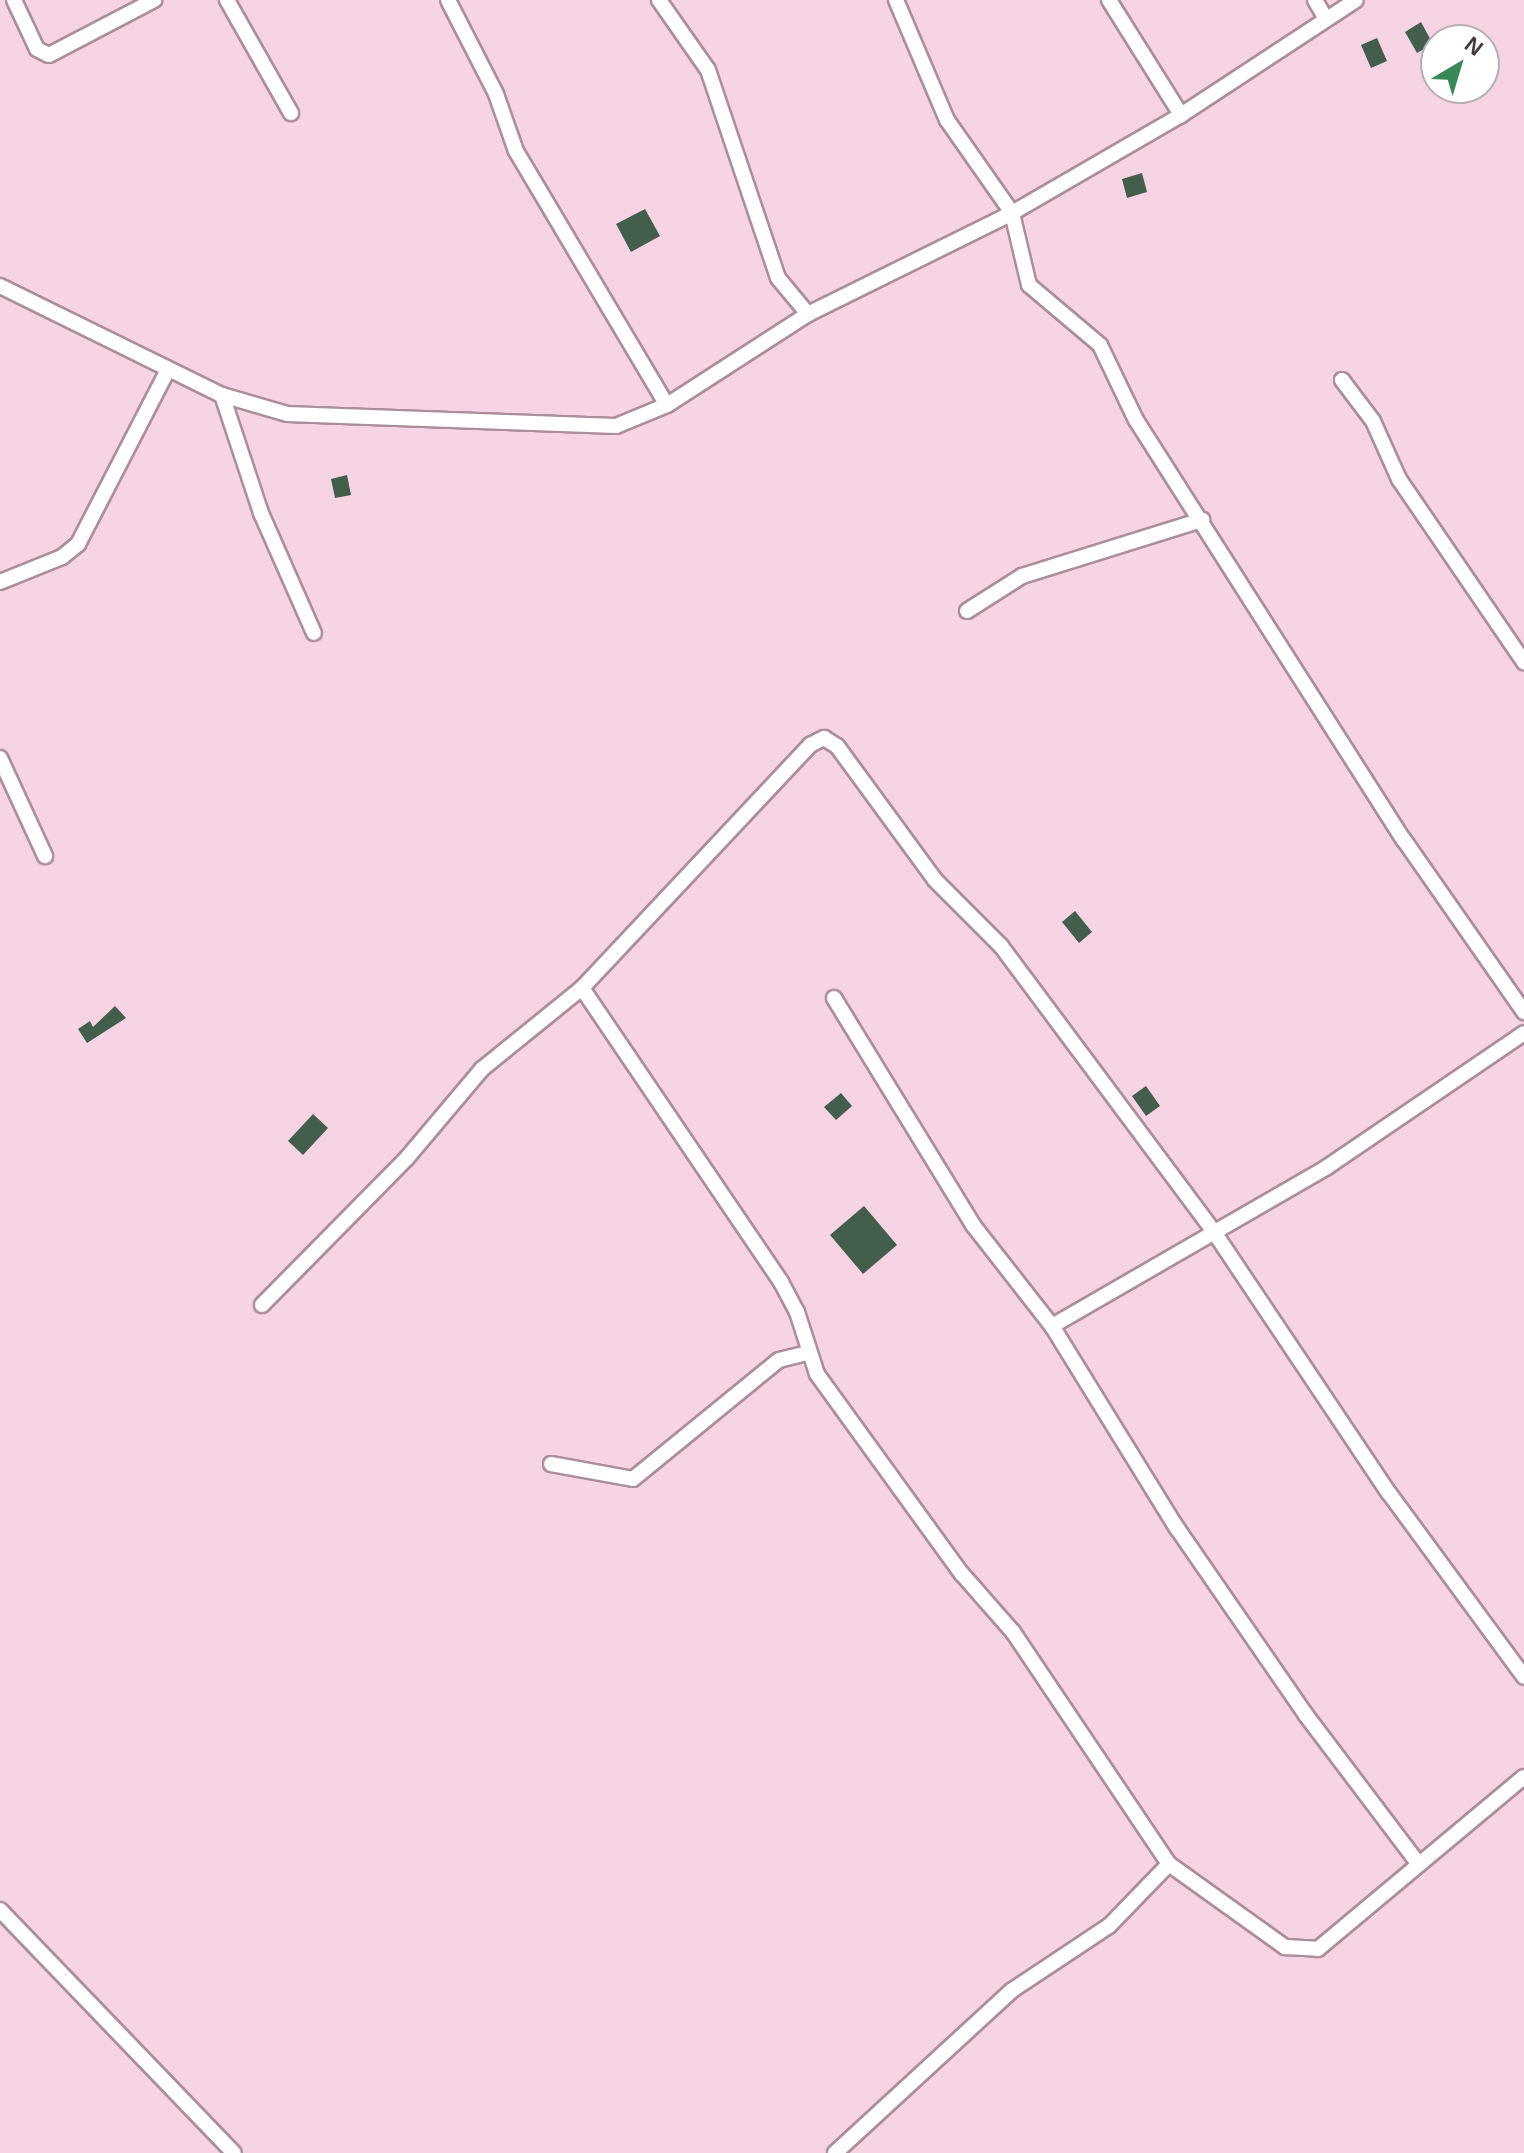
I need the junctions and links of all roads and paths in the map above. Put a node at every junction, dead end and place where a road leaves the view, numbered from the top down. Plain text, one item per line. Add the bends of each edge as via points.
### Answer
1 (14, 0) edge
2 (154, 0) edge
3 (227, 0) edge
4 (448, 0) edge
5 (659, 0) edge
6 (896, 0) edge
7 (1109, 0) edge
8 (1315, 0) edge
9 (1356, 0) edge
10 (1326, 19) junction
11 (291, 113) dead end
12 (1181, 115) junction
13 (1012, 213) junction
14 (0, 286) edge
15 (808, 314) junction
16 (168, 370) junction
17 (1342, 380) dead end
18 (222, 395) junction
19 (667, 405) junction
20 (1202, 520) junction
21 (4, 576) edge
22 (967, 611) dead end
23 (314, 633) dead end
24 (1524, 662) edge
25 (0, 758) edge
26 (45, 856) dead end
27 (582, 988) junction
28 (834, 998) dead end
29 (1524, 1012) edge
30 (1524, 1033) edge
31 (1214, 1232) junction
32 (262, 1305) dead end
33 (1052, 1326) junction
34 (807, 1353) junction
35 (551, 1464) dead end
36 (1524, 1677) edge
37 (1524, 1777) edge
38 (1418, 1863) junction
39 (1169, 1864) junction
40 (0, 1910) edge
41 (231, 2152) edge
42 (835, 2153) edge

1 - 2 street via 37,49 49,55
3 - 11 street
4 - 19 street via 496,94 516,151
5 - 15 street via 708,70 778,278
6 - 13 street via 947,120
7 - 12 street
8 - 10 street
9 - 10 street
10 - 12 street
12 - 13 street
13 - 15 street
13 - 20 street via 1029,285 1100,345 1136,420
14 - 16 street
15 - 19 street
16 - 18 street
16 - 21 street via 78,544 62,557
17 - 24 street via 1373,421 1399,479
18 - 19 street via 287,414 567,428 616,426
18 - 23 street via 261,513
20 - 22 street via 1022,576
20 - 29 street via 1404,840
25 - 26 street
27 - 31 street via 810,745 824,738 837,746 935,880 1001,946
27 - 32 street via 482,1069 407,1158
27 - 34 street via 781,1282 797,1312
28 - 33 street via 973,1225
30 - 31 street via 1327,1167
31 - 33 street
31 - 36 street via 1389,1493
33 - 38 street via 1177,1528
34 - 35 street via 779,1360 633,1479
34 - 39 street via 962,1574 1013,1632
37 - 38 street
38 - 39 street via 1336,1937 1302,1952 1285,1947
39 - 42 street via 1109,1926 1011,1991
40 - 41 street

